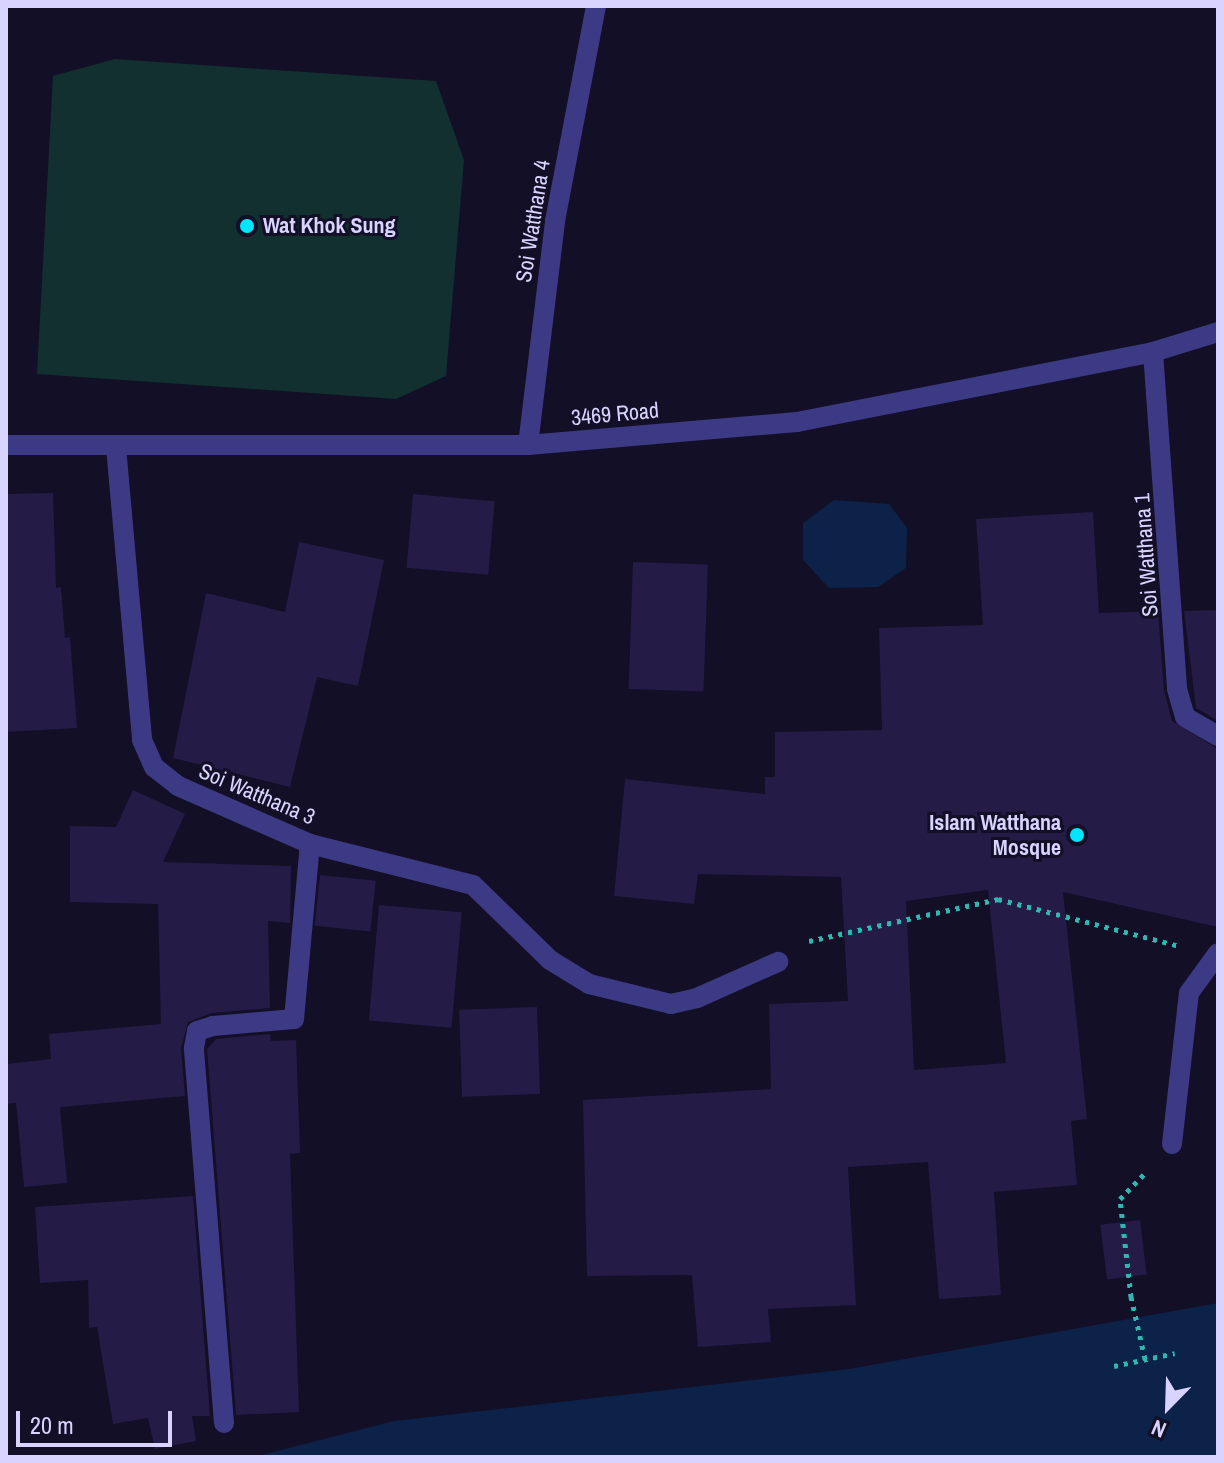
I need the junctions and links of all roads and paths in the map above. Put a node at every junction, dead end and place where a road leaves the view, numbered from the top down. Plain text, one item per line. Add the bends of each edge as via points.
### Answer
1 (596, 6) edge
2 (1218, 332) edge
3 (1153, 352) junction
4 (6, 445) edge
5 (528, 445) junction
6 (116, 447) junction
7 (1218, 736) edge
8 (310, 844) junction
9 (1217, 954) edge
10 (778, 962) joint
11 (1172, 1144) joint
12 (1175, 1353) dead end
13 (1145, 1359) junction
14 (1114, 1366) dead end
15 (224, 1423) dead end

1 - 5 street, Soi Watthana 4 via 555,221
2 - 3 street, 3469 Road
3 - 5 street, 3469 Road via 797,422
3 - 7 street, Soi Watthana 1 via 1174,582 1177,689 1185,717
4 - 6 street, 3469 Road
5 - 6 street, 3469 Road
6 - 8 street, Soi Watthana 3 via 142,740 154,767 178,786
8 - 10 street, Soi Watthana 3 via 473,885 550,960 589,984 671,1004
8 - 15 street via 294,1019 213,1026 197,1031 194,1048
9 - 10 path via 998,899 813,938
9 - 11 street via 1189,993
11 - 13 path via 1120,1199 1131,1297
12 - 13 path
13 - 14 path

